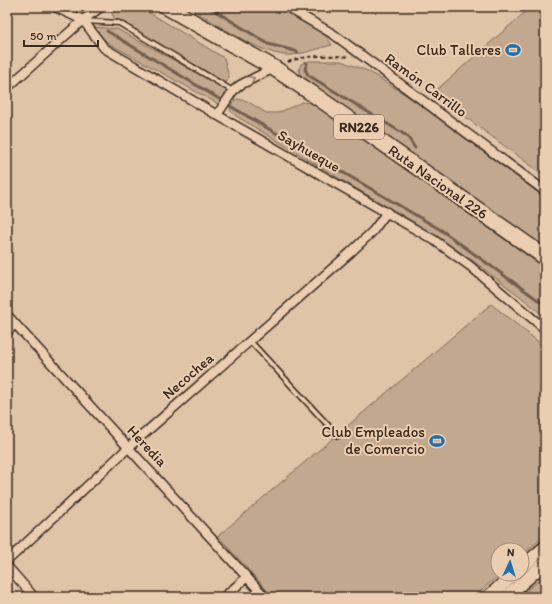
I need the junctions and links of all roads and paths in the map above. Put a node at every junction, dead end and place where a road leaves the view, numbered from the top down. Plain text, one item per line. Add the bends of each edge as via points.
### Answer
1 (55, 7) edge
2 (101, 7) edge
3 (167, 7) edge
4 (287, 7) edge
5 (83, 20) junction
6 (370, 61) junction
7 (274, 68) junction
8 (7, 88) edge
9 (233, 91) junction
10 (217, 115) junction
11 (545, 191) edge
12 (387, 212) junction
13 (545, 257) edge
14 (7, 315) edge
15 (15, 324) junction
16 (545, 329) edge
17 (7, 332) edge
18 (250, 341) junction
19 (338, 436) dead end
20 (128, 448) junction
21 (545, 547) edge
22 (530, 560) edge
23 (7, 561) edge
24 (545, 563) edge
25 (7, 566) edge
26 (247, 576) junction
27 (505, 582) edge
28 (34, 597) edge
29 (224, 597) edge
30 (265, 597) edge
31 (488, 597) edge
32 (506, 597) edge

1 - 5 street, Sayhueque
2 - 5 street
3 - 7 highway, Ruta Nacional 226 / RN226
4 - 6 street, Ramón Carrillo via 333,34
5 - 8 street
5 - 9 lane via 119,23
5 - 10 street, Sayhueque via 104,48
6 - 7 path via 340,56 314,57 291,61
6 - 11 street, Ramón Carrillo
9 -> 7 street
7 - 13 highway, Ruta Nacional 226 / RN226
9 - 10 street
10 - 12 street, Sayhueque
12 - 16 street, Sayhueque via 434,240 470,266
12 - 18 street, Necochea via 373,231 351,252
14 - 15 street, Heredia
15 - 17 street
15 - 20 street, Heredia
18 - 19 lane
18 - 20 street, Necochea
20 - 23 street, Necochea
20 - 26 street, Heredia
21 - 22 street
24 - 32 street
25 - 28 street
26 - 29 street
26 - 30 street, Heredia
27 - 31 street

